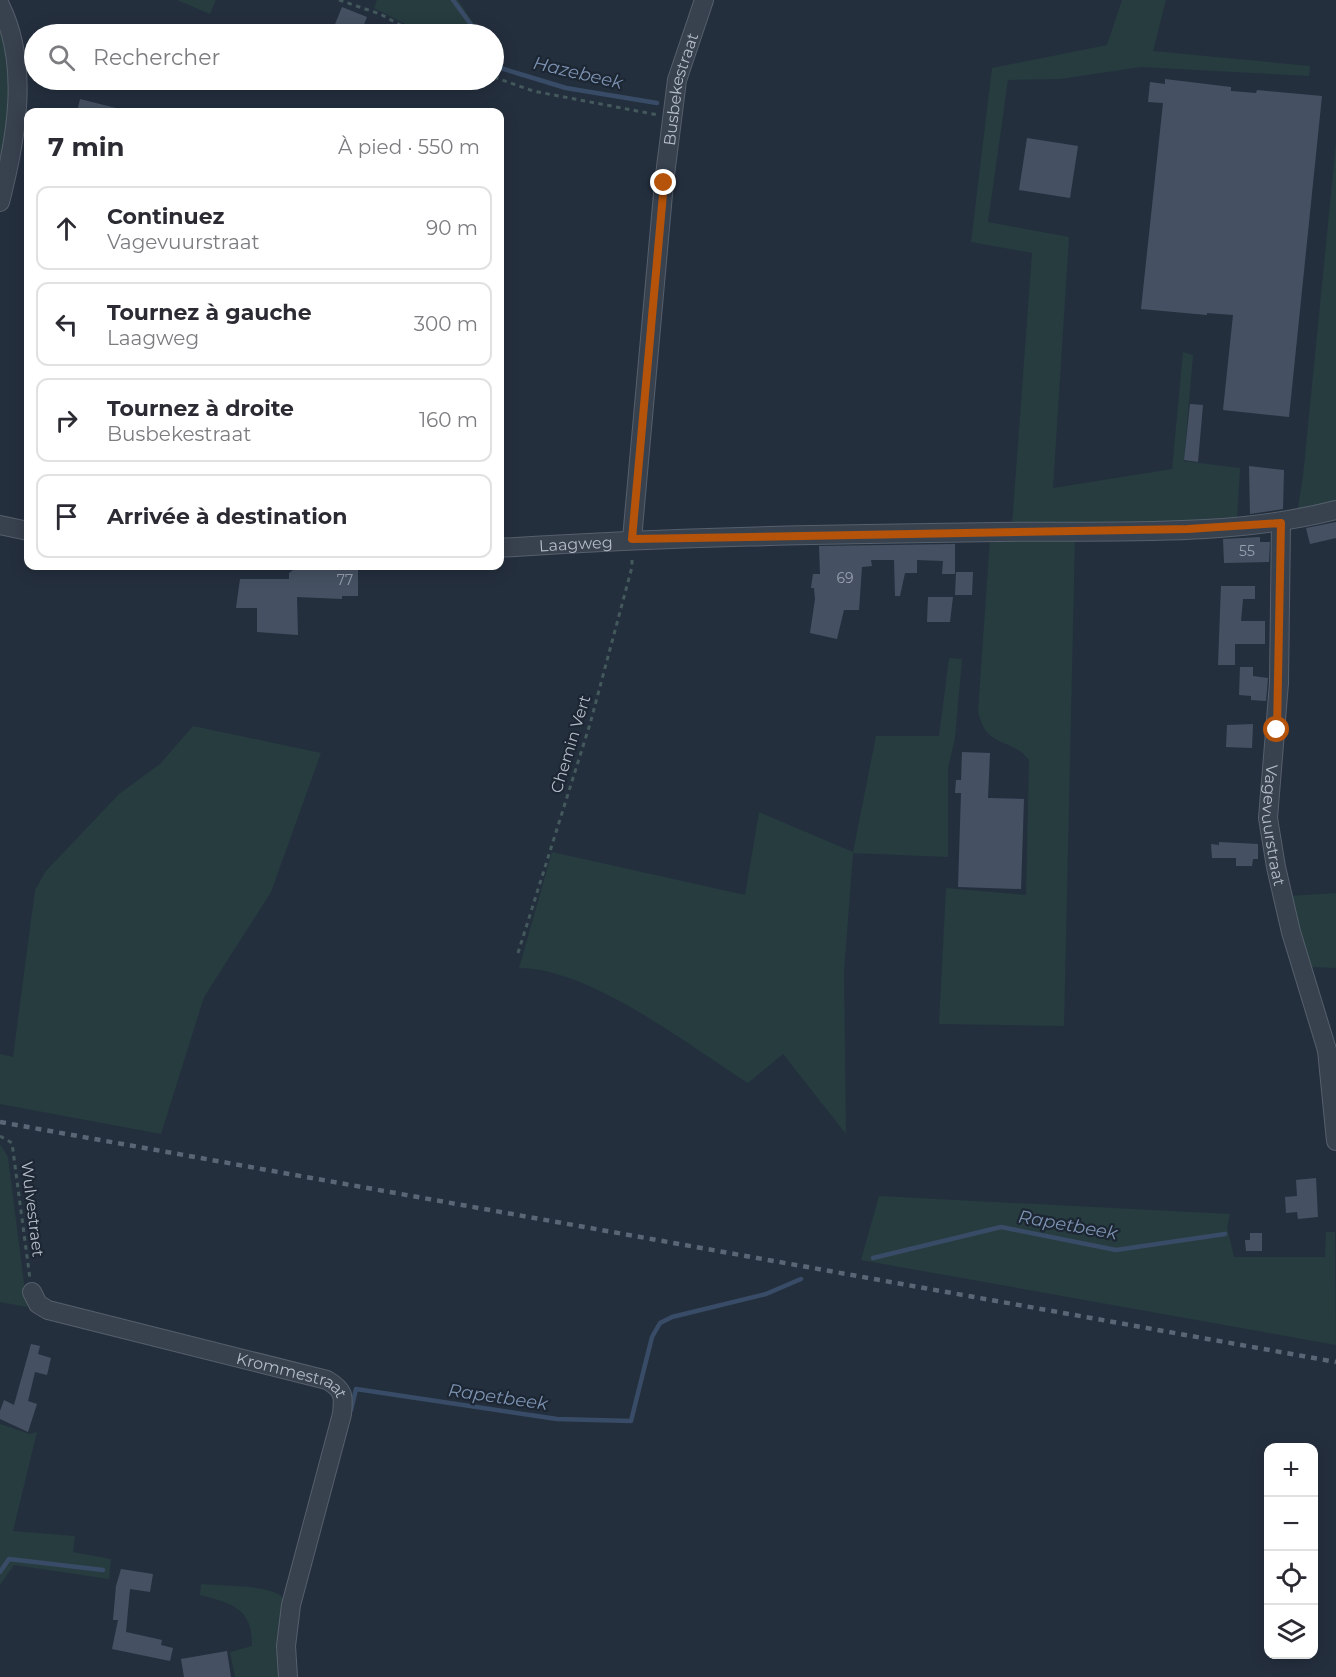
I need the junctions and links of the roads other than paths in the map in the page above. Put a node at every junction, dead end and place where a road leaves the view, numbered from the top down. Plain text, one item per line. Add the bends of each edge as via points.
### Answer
1 (704, 0) edge
2 (0, 5) edge
3 (0, 202) edge
4 (1336, 510) edge
5 (1281, 523) junction
6 (0, 525) edge
7 (24, 530) edge
8 (632, 539) junction
9 (504, 548) edge
10 (1331, 1049) edge
11 (1336, 1141) edge
12 (32, 1292) road end
13 (288, 1677) edge

1 - 8 street, Busbekestraat via 681,62 672,117
2 - 3 street via 15,54 16,94 15,135
4 - 5 street, Laagweg
5 - 8 street, Laagweg via 1188,529
5 - 10 street, Vagevuurstraat via 1278,695 1268,818 1291,932
6 - 7 street
8 - 9 street, Laagweg
10 - 11 street, Vagevuurstraat
12 - 13 street, Krommestraat via 38,1304 48,1310 327,1380 344,1394 291,1605 286,1646

